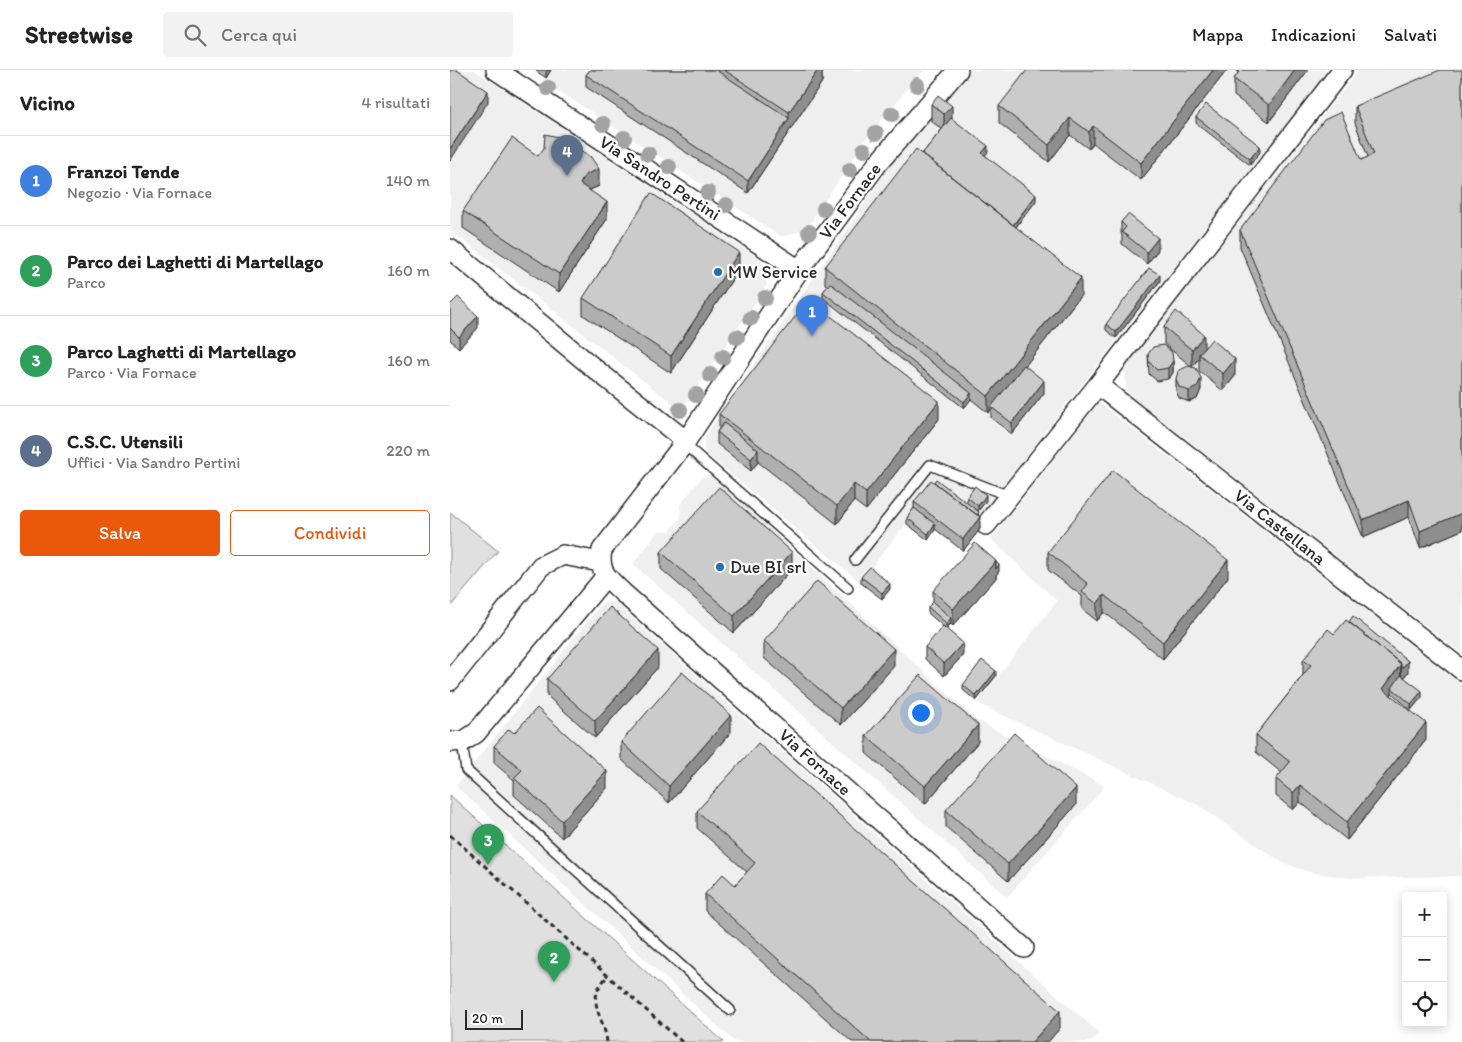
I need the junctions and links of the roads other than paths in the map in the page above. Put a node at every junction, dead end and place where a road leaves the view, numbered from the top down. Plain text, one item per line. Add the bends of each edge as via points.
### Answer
1 (496, 70) edge
2 (958, 70) edge
3 (1342, 70) edge
4 (450, 249) edge
5 (798, 270) junction
6 (1098, 385) junction
7 (685, 442) junction
8 (1009, 496) junction
9 (986, 525) dead end
10 (855, 560) dead end
11 (603, 569) junction
12 (848, 588) dead end
13 (1462, 670) edge
14 (450, 682) edge
15 (456, 742) edge
16 (1024, 948) dead end
17 (730, 1010) dead end

1 - 5 street, Via Sandro Pertini
2 - 5 street, Via Fornace via 878,163
3 - 6 street
4 - 7 street
5 - 7 street, Via Fornace
6 - 8 street
6 - 13 street, Via Castellana
7 - 11 street, Via Fornace via 602,550
7 - 12 lane
8 - 9 street
8 - 10 lane via 930,465
11 - 14 street via 563,555 541,566
11 - 15 street, Via Fornace via 476,734
11 - 16 street, Via Fornace
15 - 17 lane via 466,770

